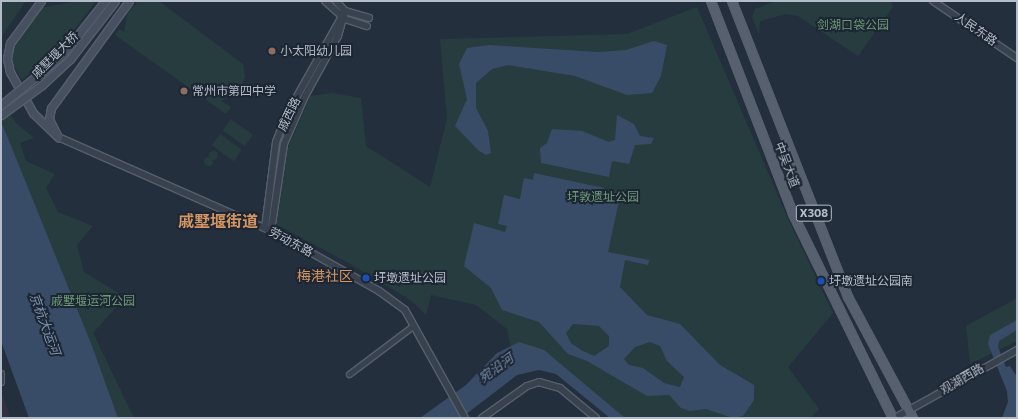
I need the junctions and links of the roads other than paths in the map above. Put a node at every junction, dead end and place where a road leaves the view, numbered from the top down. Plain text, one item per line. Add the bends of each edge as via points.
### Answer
1 (105, 1) edge
2 (115, 1) edge
3 (129, 1) edge
4 (325, 1) edge
5 (336, 1) edge
6 (711, 1) edge
7 (732, 1) edge
8 (933, 1) edge
9 (38, 2) edge
10 (345, 11) junction
11 (343, 18) junction
12 (369, 18) dead end
13 (367, 26) dead end
14 (1017, 58) edge
15 (1, 105) edge
16 (1, 115) edge
17 (58, 137) junction
18 (268, 230) junction
19 (414, 325) junction
20 (1017, 350) edge
21 (1, 373) edge
22 (349, 374) dead end
23 (2, 381) edge
24 (909, 410) junction
25 (465, 418) edge
26 (482, 418) edge
27 (596, 418) edge
28 (894, 418) edge
29 (913, 418) edge

1 - 15 main road, 戚墅堰大桥, bridge via 62,55
2 - 16 main road, 戚墅堰大桥, bridge via 70,60 42,85
3 - 17 main road via 51,108 49,119
4 - 11 street
5 - 10 street
6 - 28 main road, 中吴大道 / X308 via 792,214
7 - 24 main road, 中吴大道 / X308 via 848,297
8 - 14 street, 人民东路
9 - 17 main road via 10,43 7,59 10,72 33,114
10 - 11 street
10 - 12 street
11 - 13 street
11 - 18 street, 戚西路 via 284,144
17 - 18 street, 劳动东路
18 - 19 street, 劳动东路 via 379,291 405,310
19 - 22 street
19 - 25 street, 劳动东路
20 - 24 street, 观湖西路
21 - 23 street
24 - 28 street, 观湖西路
24 - 29 main road, 中吴大道 / X308
26 - 27 street via 527,386 539,382 560,388

